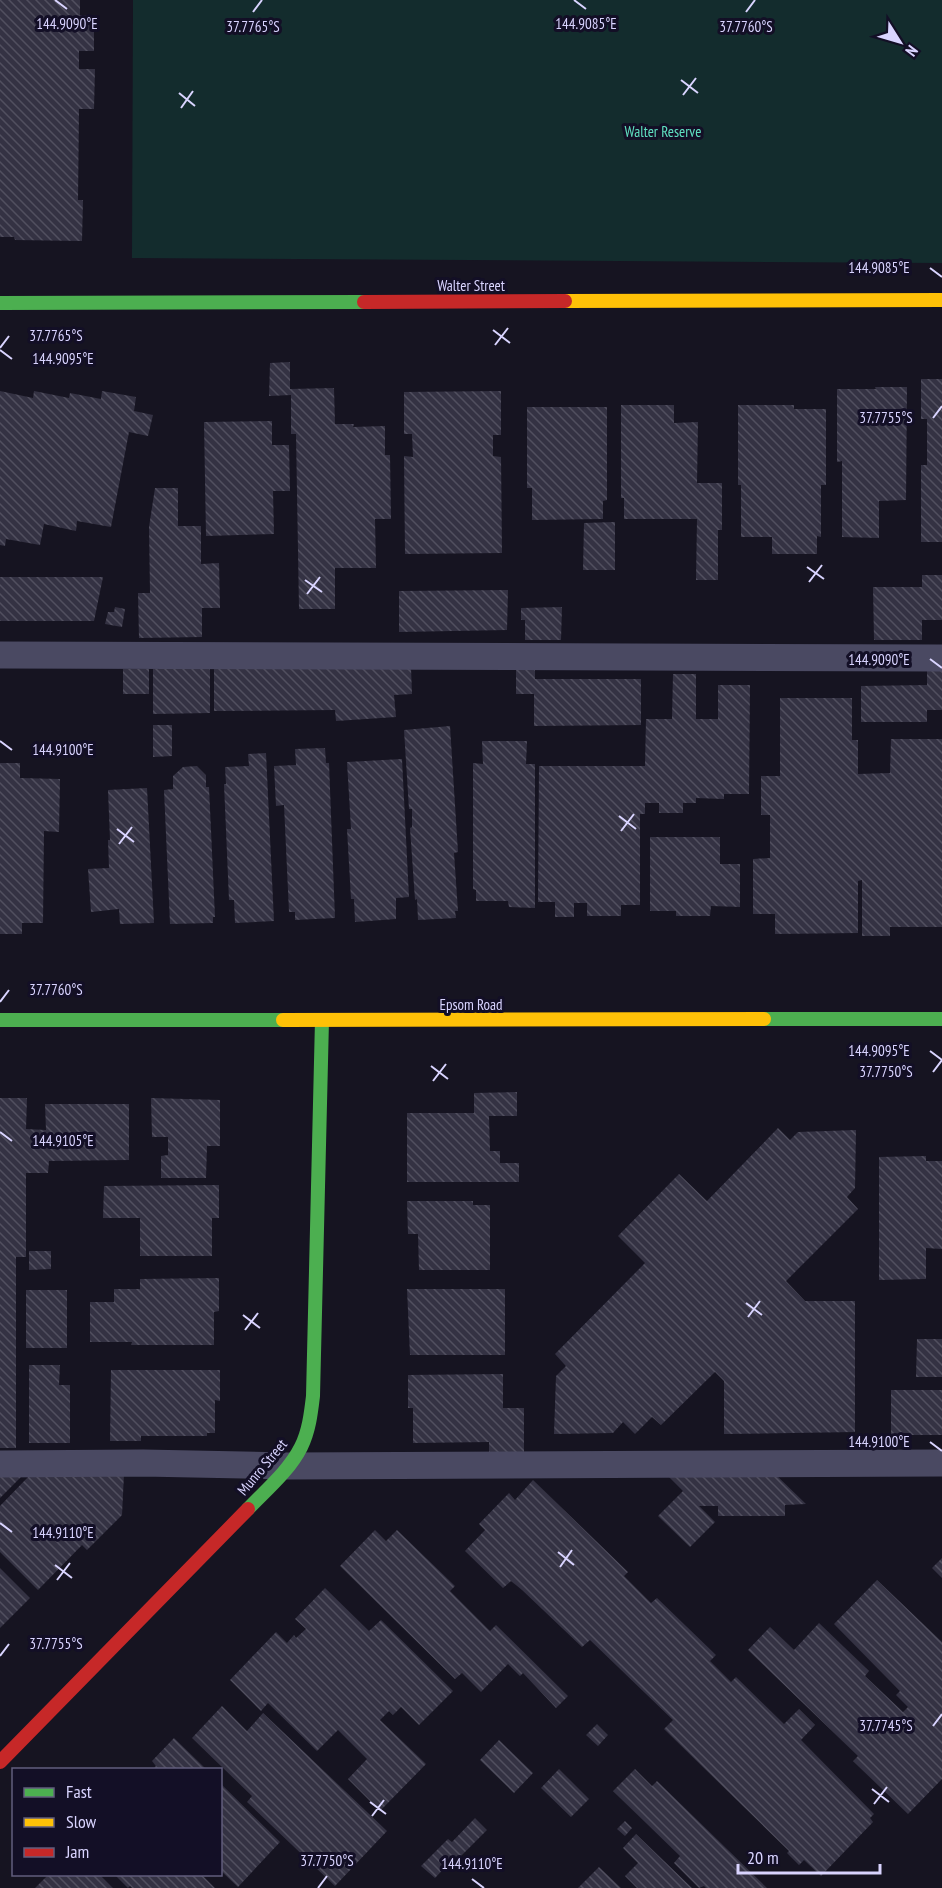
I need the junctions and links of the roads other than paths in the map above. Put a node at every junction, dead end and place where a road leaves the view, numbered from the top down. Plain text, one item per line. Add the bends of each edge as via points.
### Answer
1 (942, 300) edge
2 (0, 303) edge
3 (0, 655) edge
4 (942, 658) edge
5 (942, 1019) edge
6 (0, 1020) edge
7 (322, 1020) junction
8 (942, 1463) edge
9 (0, 1464) edge
10 (288, 1466) junction
11 (0, 1762) edge

1 - 2 street, Walter Street
3 - 4 lane
5 - 7 street, Epsom Road
6 - 7 street, Epsom Road
7 - 10 street, Munro Street via 313,1396 301,1447
8 - 10 lane
9 - 10 lane
10 - 11 street, Munro Street

